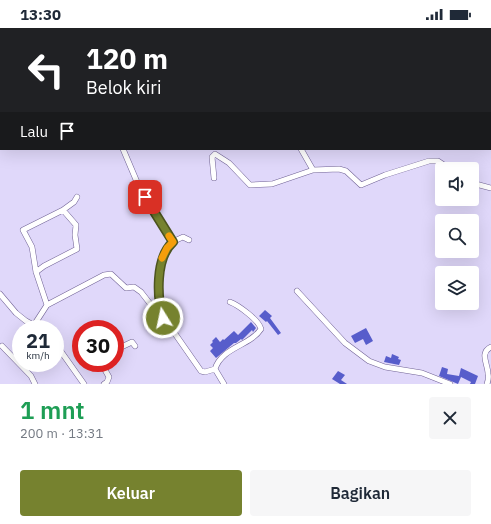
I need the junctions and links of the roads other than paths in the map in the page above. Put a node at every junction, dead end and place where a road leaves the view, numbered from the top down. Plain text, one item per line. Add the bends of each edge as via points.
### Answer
1 (123, 150) edge
2 (302, 150) edge
3 (440, 162) edge
4 (313, 170) junction
5 (214, 178) dead end
6 (479, 185) edge
7 (491, 188) edge
8 (77, 197) dead end
9 (63, 210) junction
10 (189, 240) dead end
11 (173, 242) junction
12 (36, 272) junction
13 (297, 291) dead end
14 (0, 294) edge
15 (230, 302) dead end
16 (47, 305) junction
17 (163, 318) junction
18 (25, 320) edge
19 (37, 320) edge
20 (2, 346) dead end
21 (124, 346) edge
22 (135, 346) dead end
23 (491, 347) edge
24 (64, 356) edge
25 (215, 369) junction
26 (106, 372) edge
27 (35, 384) edge
28 (84, 384) edge
29 (104, 384) edge
30 (224, 384) edge
31 (450, 384) edge
32 (487, 384) edge

1 - 11 street via 137,182
2 - 4 street
3 - 4 street via 429,161 361,185 344,170
4 - 5 street via 272,184 250,185 226,160 212,153
6 - 7 street
8 - 9 street
9 - 12 street via 23,230 32,247
9 - 12 street via 76,225 77,249
10 - 11 street via 183,237
11 - 17 street via 164,253 160,270 160,303
12 - 16 street
13 - 31 street via 345,343 369,361 385,368 422,373
14 - 18 street
15 - 25 street via 260,325 261,329 252,338 232,349 219,361
16 - 17 street via 110,274 126,288 138,289
16 - 19 street
17 - 25 street via 201,371
20 - 27 street
21 - 22 street via 132,342
23 - 32 street via 484,356 488,374
24 - 28 street
25 - 30 street
26 - 29 street via 109,378

